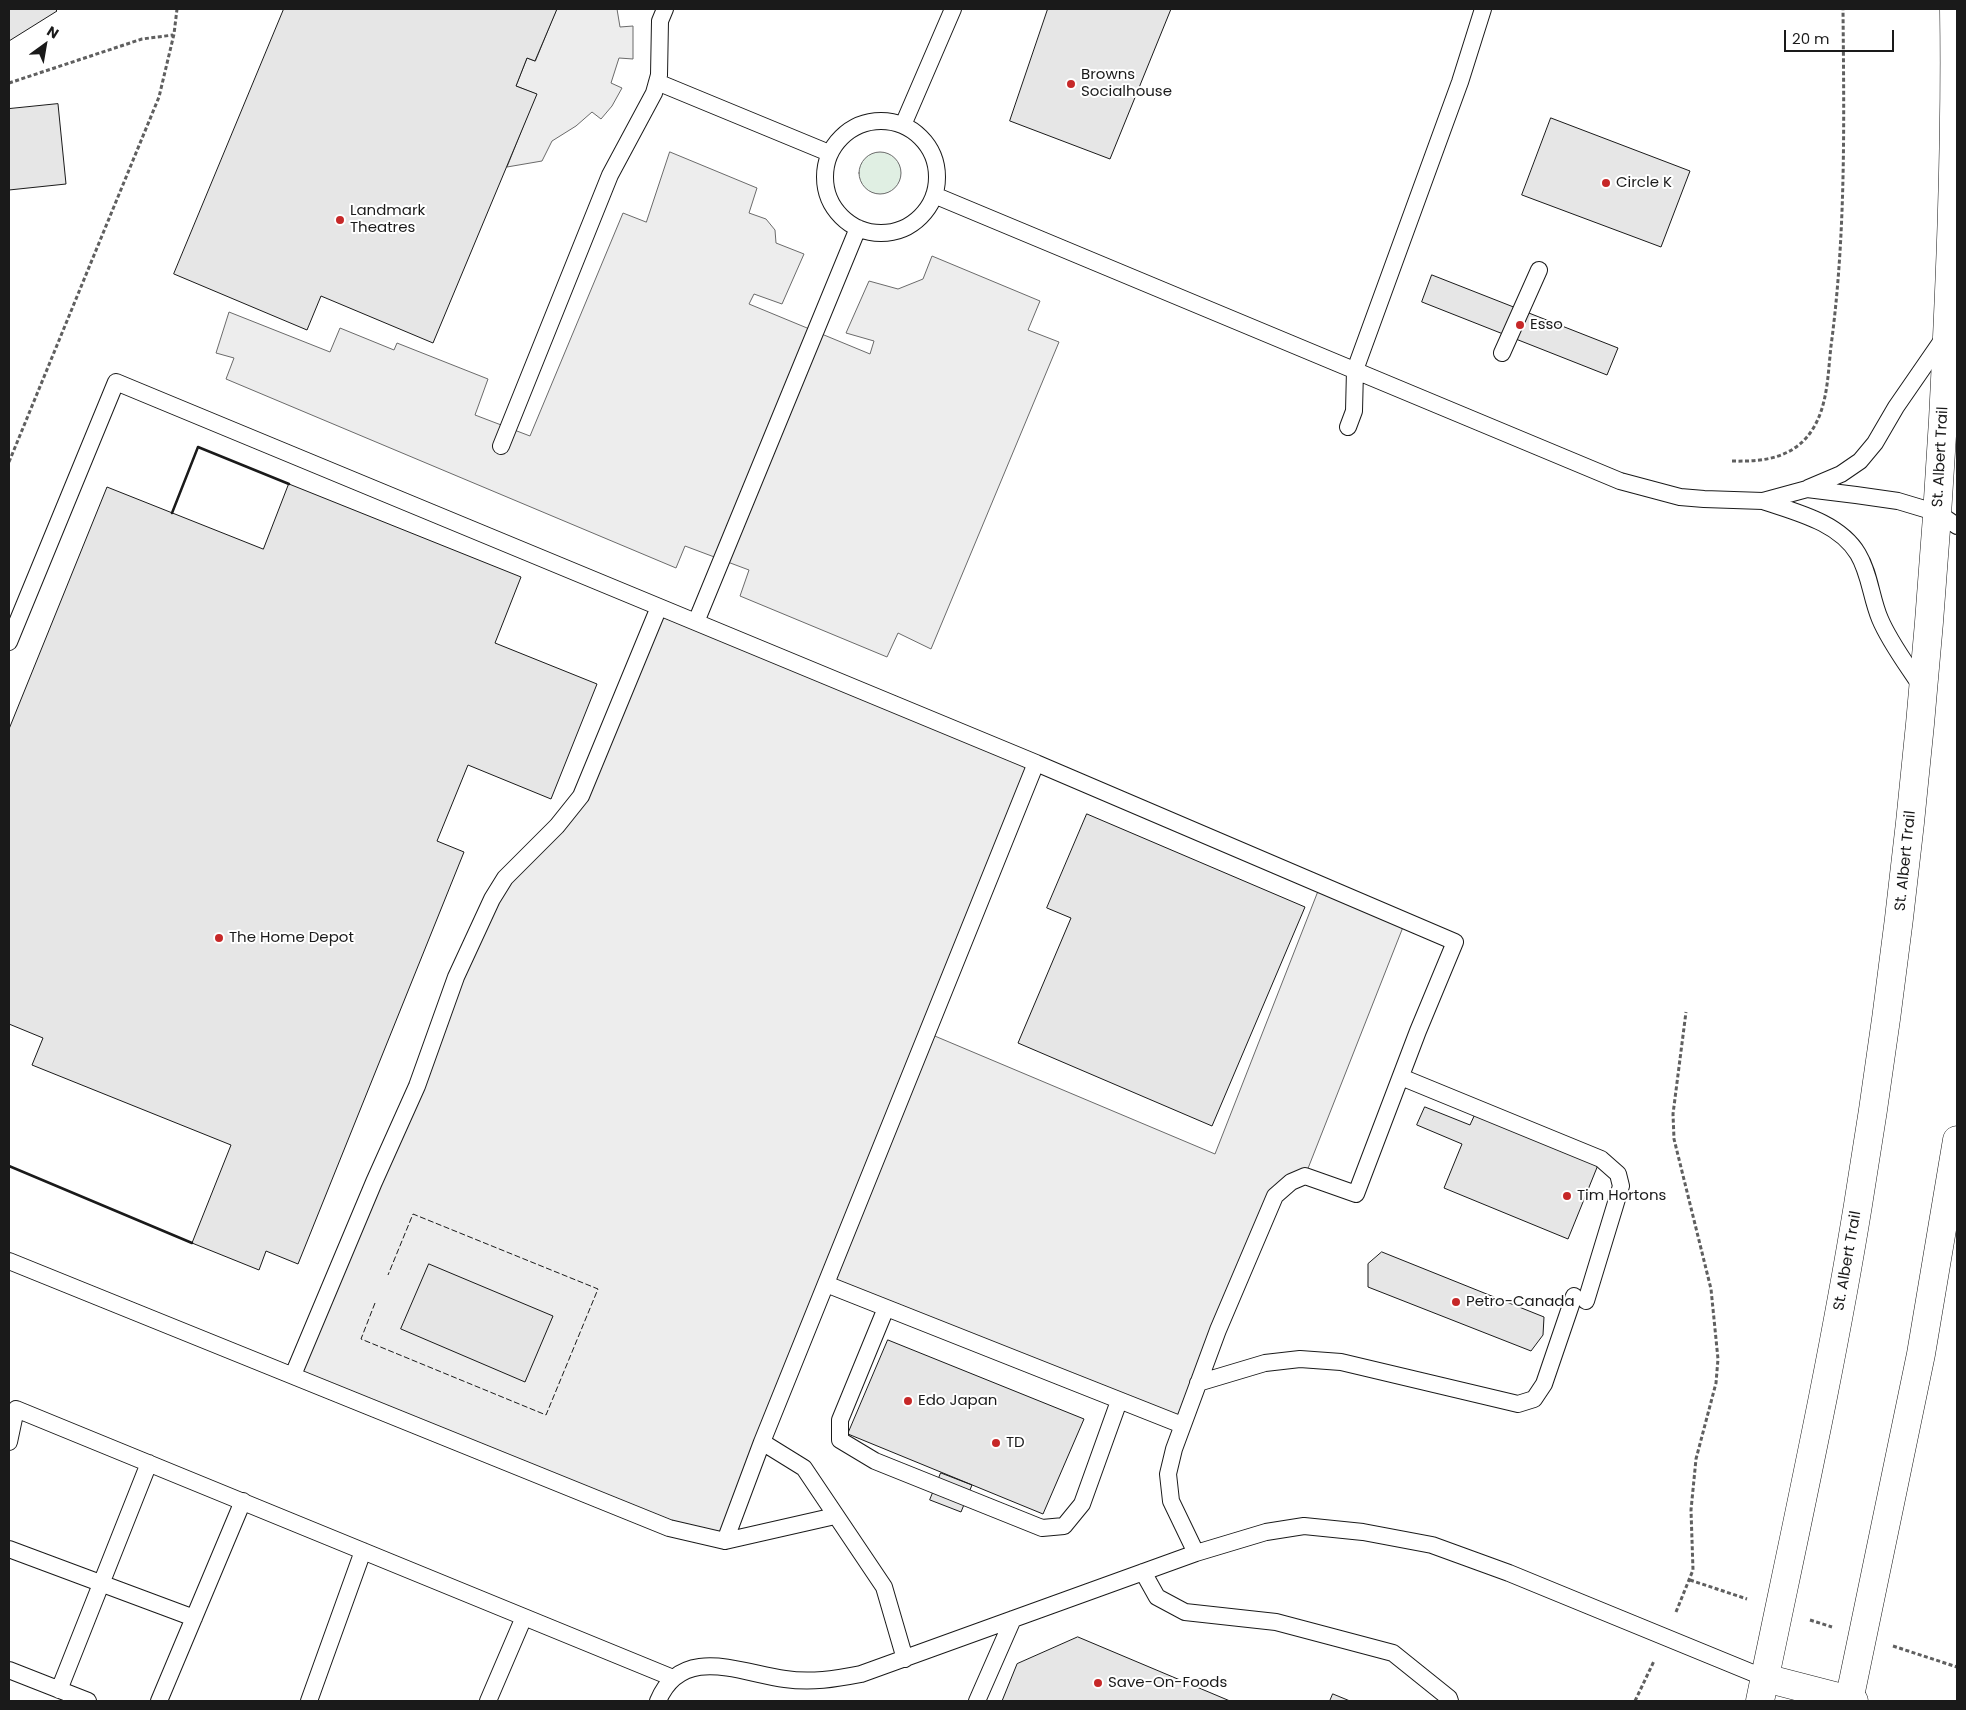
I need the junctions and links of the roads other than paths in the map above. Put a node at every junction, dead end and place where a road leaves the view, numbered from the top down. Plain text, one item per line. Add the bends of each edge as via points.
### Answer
1 (665, 9) edge
2 (952, 9) edge
3 (1483, 9) edge
4 (1954, 9) edge
5 (657, 82) junction
6 (903, 125) junction
7 (830, 153) junction
8 (934, 194) junction
9 (858, 228) junction
10 (1539, 270) dead end
11 (1948, 332) junction
12 (1502, 353) dead end
13 (1355, 370) junction
14 (1348, 427) dead end
15 (501, 446) dead end
16 (1807, 489) junction
17 (1763, 500) junction
18 (1948, 520) edge
19 (659, 607) junction
20 (696, 622) junction
21 (9, 642) edge
22 (1924, 690) junction
23 (1036, 763) junction
24 (1401, 1077) junction
25 (1957, 1140) edge
26 (9, 1261) edge
27 (826, 1284) junction
28 (886, 1308) junction
29 (293, 1375) junction
30 (1198, 1383) junction
31 (1119, 1400) junction
32 (1182, 1426) junction
33 (9, 1442) edge
34 (762, 1442) junction
35 (149, 1463) junction
36 (243, 1502) junction
37 (835, 1516) junction
38 (726, 1541) junction
39 (9, 1548) edge
40 (363, 1551) junction
41 (1196, 1553) junction
42 (1143, 1572) junction
43 (101, 1584) junction
44 (524, 1617) junction
45 (194, 1618) junction
46 (1013, 1619) junction
47 (905, 1659) junction
48 (9, 1670) edge
49 (673, 1678) junction
50 (1763, 1689) edge
51 (59, 1690) junction
52 (83, 1700) edge
53 (159, 1701) edge
54 (309, 1701) edge
55 (488, 1701) edge
56 (658, 1701) edge
57 (977, 1701) edge
58 (1450, 1701) edge
59 (1851, 1701) edge

1 - 5 lane via 660,21
2 - 6 lane
3 - 13 lane via 1460,82
4 - 11 main road, St. Albert Trail
5 - 7 lane
5 - 15 lane via 610,175
6 - 7 lane via 887,120 869,121 853,127 839,138
6 - 8 lane via 918,134 932,154 937,178
7 - 9 lane via 824,170 825,188 831,205
8 - 9 lane via 926,211 912,224 895,231 876,233
8 - 13 lane
9 - 20 lane
10 - 12 lane
11 - 16 lane via 1860,461 1841,474
11 - 18 main road, St. Albert Trail
13 - 14 lane via 1354,411
13 - 17 lane via 1620,481 1680,497
16 - 17 lane
16 - 18 lane via 1898,501
17 - 22 lane via 1830,528 1858,553 1880,620
18 - 22 main road, St. Albert Trail
19 - 20 lane
19 - 21 lane via 116,382
19 - 29 lane via 581,796 557,826 505,878 492,899 456,977 418,1086
20 - 23 lane
22 - 50 main road, St. Albert Trail via 1893,973 1858,1206 1801,1511
23 - 24 lane via 1455,942
23 - 27 lane
24 - 30 lane via 1356,1194 1305,1176 1291,1182 1274,1196
24 - 30 lane via 1602,1160 1618,1174 1621,1186 1616,1208 1544,1384 1534,1399 1518,1404 1341,1362 1300,1359 1264,1363
25 - 59 main road via 1921,1354
26 - 29 lane
27 - 28 lane
27 - 34 lane
28 - 31 lane
28 - 31 lane via 840,1420 840,1440 875,1461 1042,1528 1064,1526 1082,1504
29 - 38 lane via 669,1528
30 - 32 lane
31 - 32 lane
32 - 41 lane via 1168,1474 1171,1502
33 - 35 lane via 16,1409
34 - 37 lane via 804,1468
34 - 38 lane
35 - 36 lane
35 - 43 lane
36 - 40 lane
36 - 45 lane
37 - 38 lane
37 - 47 lane via 884,1587
39 - 43 lane
40 - 44 lane
40 - 54 lane
41 - 42 lane
41 - 50 lane via 1240,1539 1304,1526 1363,1532 1432,1545 1665,1638
42 - 46 lane
42 - 58 lane via 1157,1597 1185,1612 1276,1622 1393,1653
43 - 45 lane
43 - 51 lane
44 - 49 lane
44 - 55 lane
45 - 53 lane
46 - 47 lane
46 - 57 lane
47 - 49 lane via 861,1674 821,1682 712,1666 691,1669
48 - 51 lane
49 - 56 lane
50 - 59 main road
51 - 52 lane

